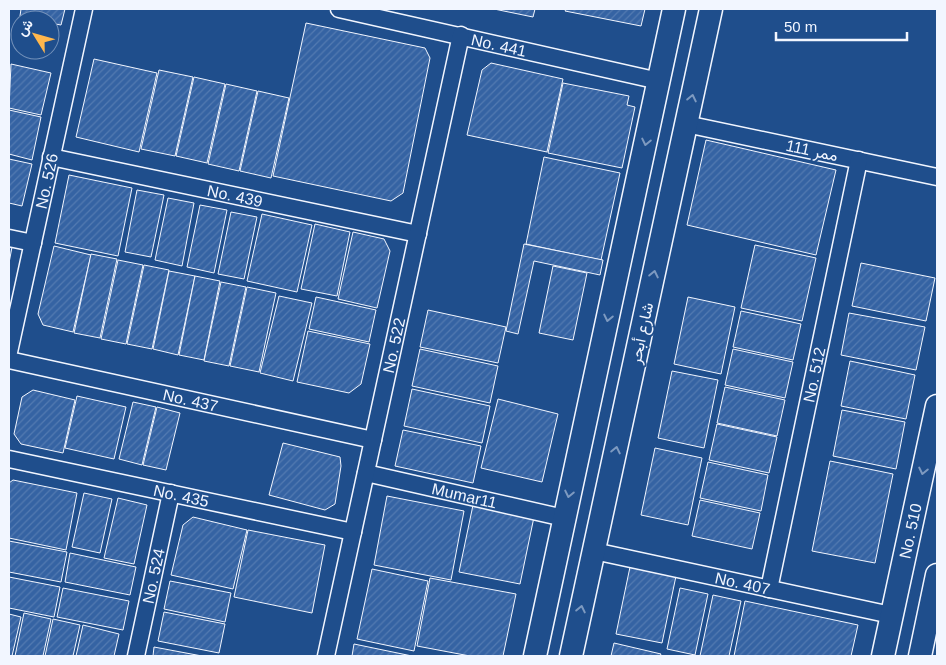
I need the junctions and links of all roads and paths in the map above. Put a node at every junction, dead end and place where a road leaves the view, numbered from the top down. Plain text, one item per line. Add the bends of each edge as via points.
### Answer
1 (84, 9) edge
2 (339, 9) edge
3 (674, 9) edge
4 (711, 9) edge
5 (461, 35) junction
6 (659, 81) junction
7 (686, 124) junction
8 (51, 157) junction
9 (859, 160) junction
10 (937, 177) edge
11 (418, 234) junction
12 (9, 238) edge
13 (33, 243) junction
14 (9, 352) edge
15 (9, 360) edge
16 (937, 406) edge
17 (373, 440) junction
18 (9, 459) edge
19 (366, 473) junction
20 (171, 493) junction
21 (564, 518) junction
22 (353, 532) junction
23 (594, 551) junction
24 (937, 575) edge
25 (769, 589) junction
26 (891, 614) junction
27 (932, 619) edge
28 (136, 656) edge
29 (326, 656) edge
30 (535, 656) edge
31 (571, 656) edge
32 (882, 656) edge
33 (920, 656) edge

1 - 8 street, No. 526
2 - 5 street, No. 441
3 - 6 street
7 -> 4 street, شارع أبحر
5 - 6 street, No. 441
5 - 11 street, No. 522
6 -> 21 street
7 - 9 street, ممر 111
23 -> 7 street, شارع أبحر
8 - 11 street, No. 439
8 - 13 street, No. 526
9 - 10 street, ممر 111
9 - 25 street, No. 512
11 - 17 street, No. 522
12 - 13 street
13 - 14 street, No. 526
15 - 17 street, No. 437
16 -> 26 street, No. 510
17 - 19 street, No. 522
18 - 20 street, No. 435
19 - 21 street, Mumar11
19 - 22 street, No. 522
20 - 22 street, No. 435
20 - 28 street, No. 524
21 - 30 street
22 - 29 street, No. 522
23 - 25 street, No. 407
31 -> 23 street, شارع أبحر
24 - 27 street
25 - 26 street, No. 407
26 - 32 street, No. 510
27 - 33 street

